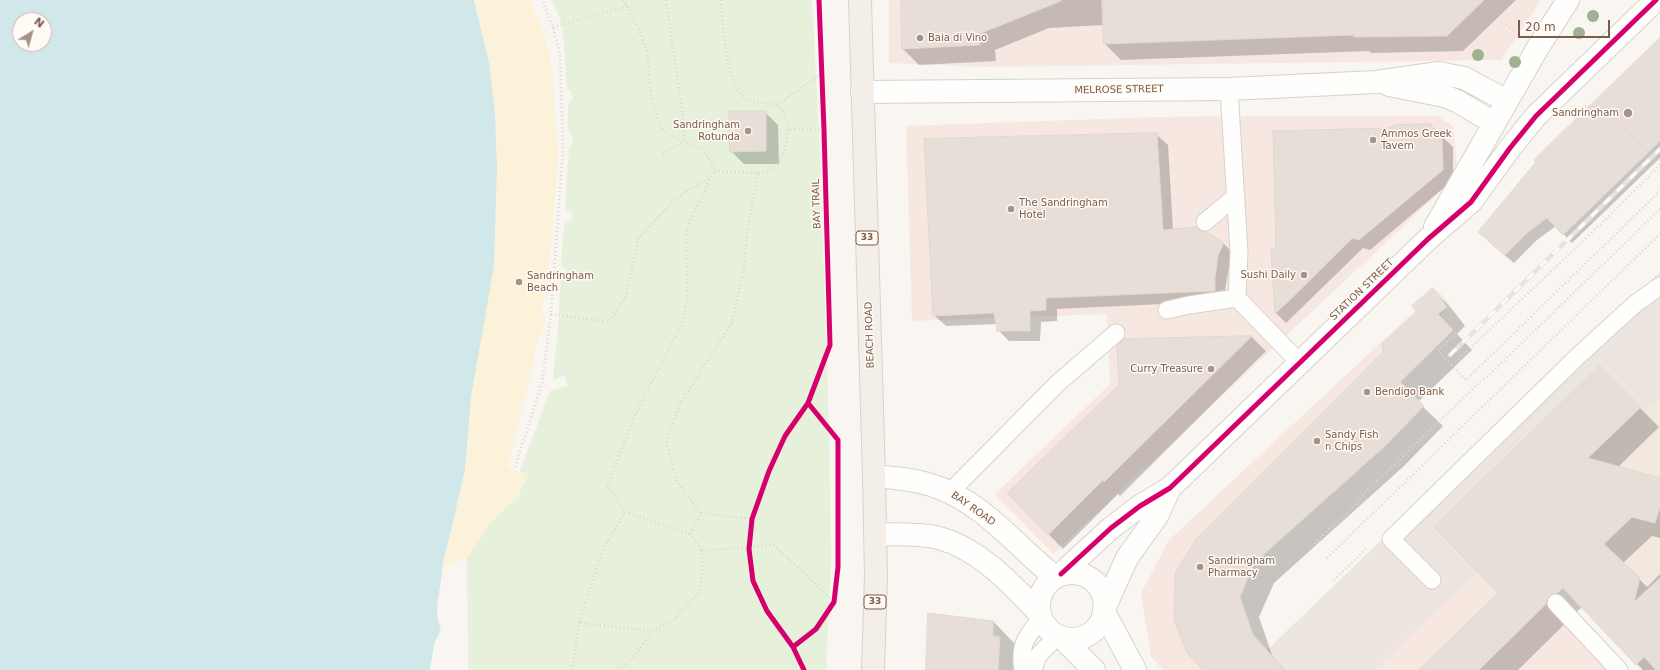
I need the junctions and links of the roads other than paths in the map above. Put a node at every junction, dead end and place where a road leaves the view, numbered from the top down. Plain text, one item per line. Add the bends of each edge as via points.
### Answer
1 (860, 0) edge
2 (1568, 0) edge
3 (1656, 0) edge
4 (1376, 82) junction
5 (1229, 89) junction
6 (862, 92) junction
7 (1507, 101) junction
8 (1494, 123) junction
9 (1527, 127) junction
10 (1236, 196) junction
11 (1205, 222) dead end
12 (1428, 239) junction
13 (1660, 286) edge
14 (1237, 298) junction
15 (1167, 310) dead end
16 (1116, 333) dead end
17 (1300, 363) junction
18 (874, 476) junction
19 (1170, 488) junction
20 (950, 492) junction
21 (875, 534) junction
22 (1058, 576) junction
23 (1432, 580) dead end
24 (1556, 603) dead end
25 (1104, 611) junction
26 (1040, 616) junction
27 (1059, 636) junction
28 (873, 670) edge
29 (1023, 670) edge
30 (1032, 670) edge
31 (1094, 670) edge
32 (1135, 670) edge
33 (1619, 670) edge

1 - 6 main road, BEACH ROAD / 33
2 - 7 street, STATION STREET
3 - 9 street, STATION STREET
4 - 5 street, MELROSE STREET
4 - 7 street, MELROSE STREET via 1443,73 1475,83
4 - 8 street, MELROSE STREET via 1451,98
5 - 6 street, MELROSE STREET
5 - 10 lane
6 - 18 main road, BEACH ROAD / 33
7 - 8 street, STATION STREET
7 - 9 street
8 - 9 street
8 - 12 street, STATION STREET
9 - 12 street, STATION STREET via 1468,205
10 - 11 lane
10 - 14 lane via 1239,252
12 - 17 street, STATION STREET
13 - 23 lane via 1635,304 1578,356 1391,539
14 - 15 lane via 1190,298
14 - 17 lane
16 - 20 lane via 1058,383
17 - 19 street, STATION STREET
18 - 20 street, BAY ROAD via 917,481
18 - 21 main road, BEACH ROAD / 33
19 - 22 street, STATION STREET via 1111,528
19 - 25 street, STATION STREET via 1156,516 1129,553
20 - 22 street, BAY ROAD via 980,511
21 - 26 street via 931,537 957,545 994,569
21 - 28 main road, BEACH ROAD / 33
22 - 25 street via 1074,573 1093,580 1101,590 1105,603
22 - 26 street via 1042,590 1039,602
24 - 33 lane
25 - 27 street via 1099,624 1091,633 1073,639
25 - 32 street
26 - 27 street via 1050,631
26 - 29 lane via 1024,640 1021,657
27 - 30 lane via 1038,656
27 - 31 street

